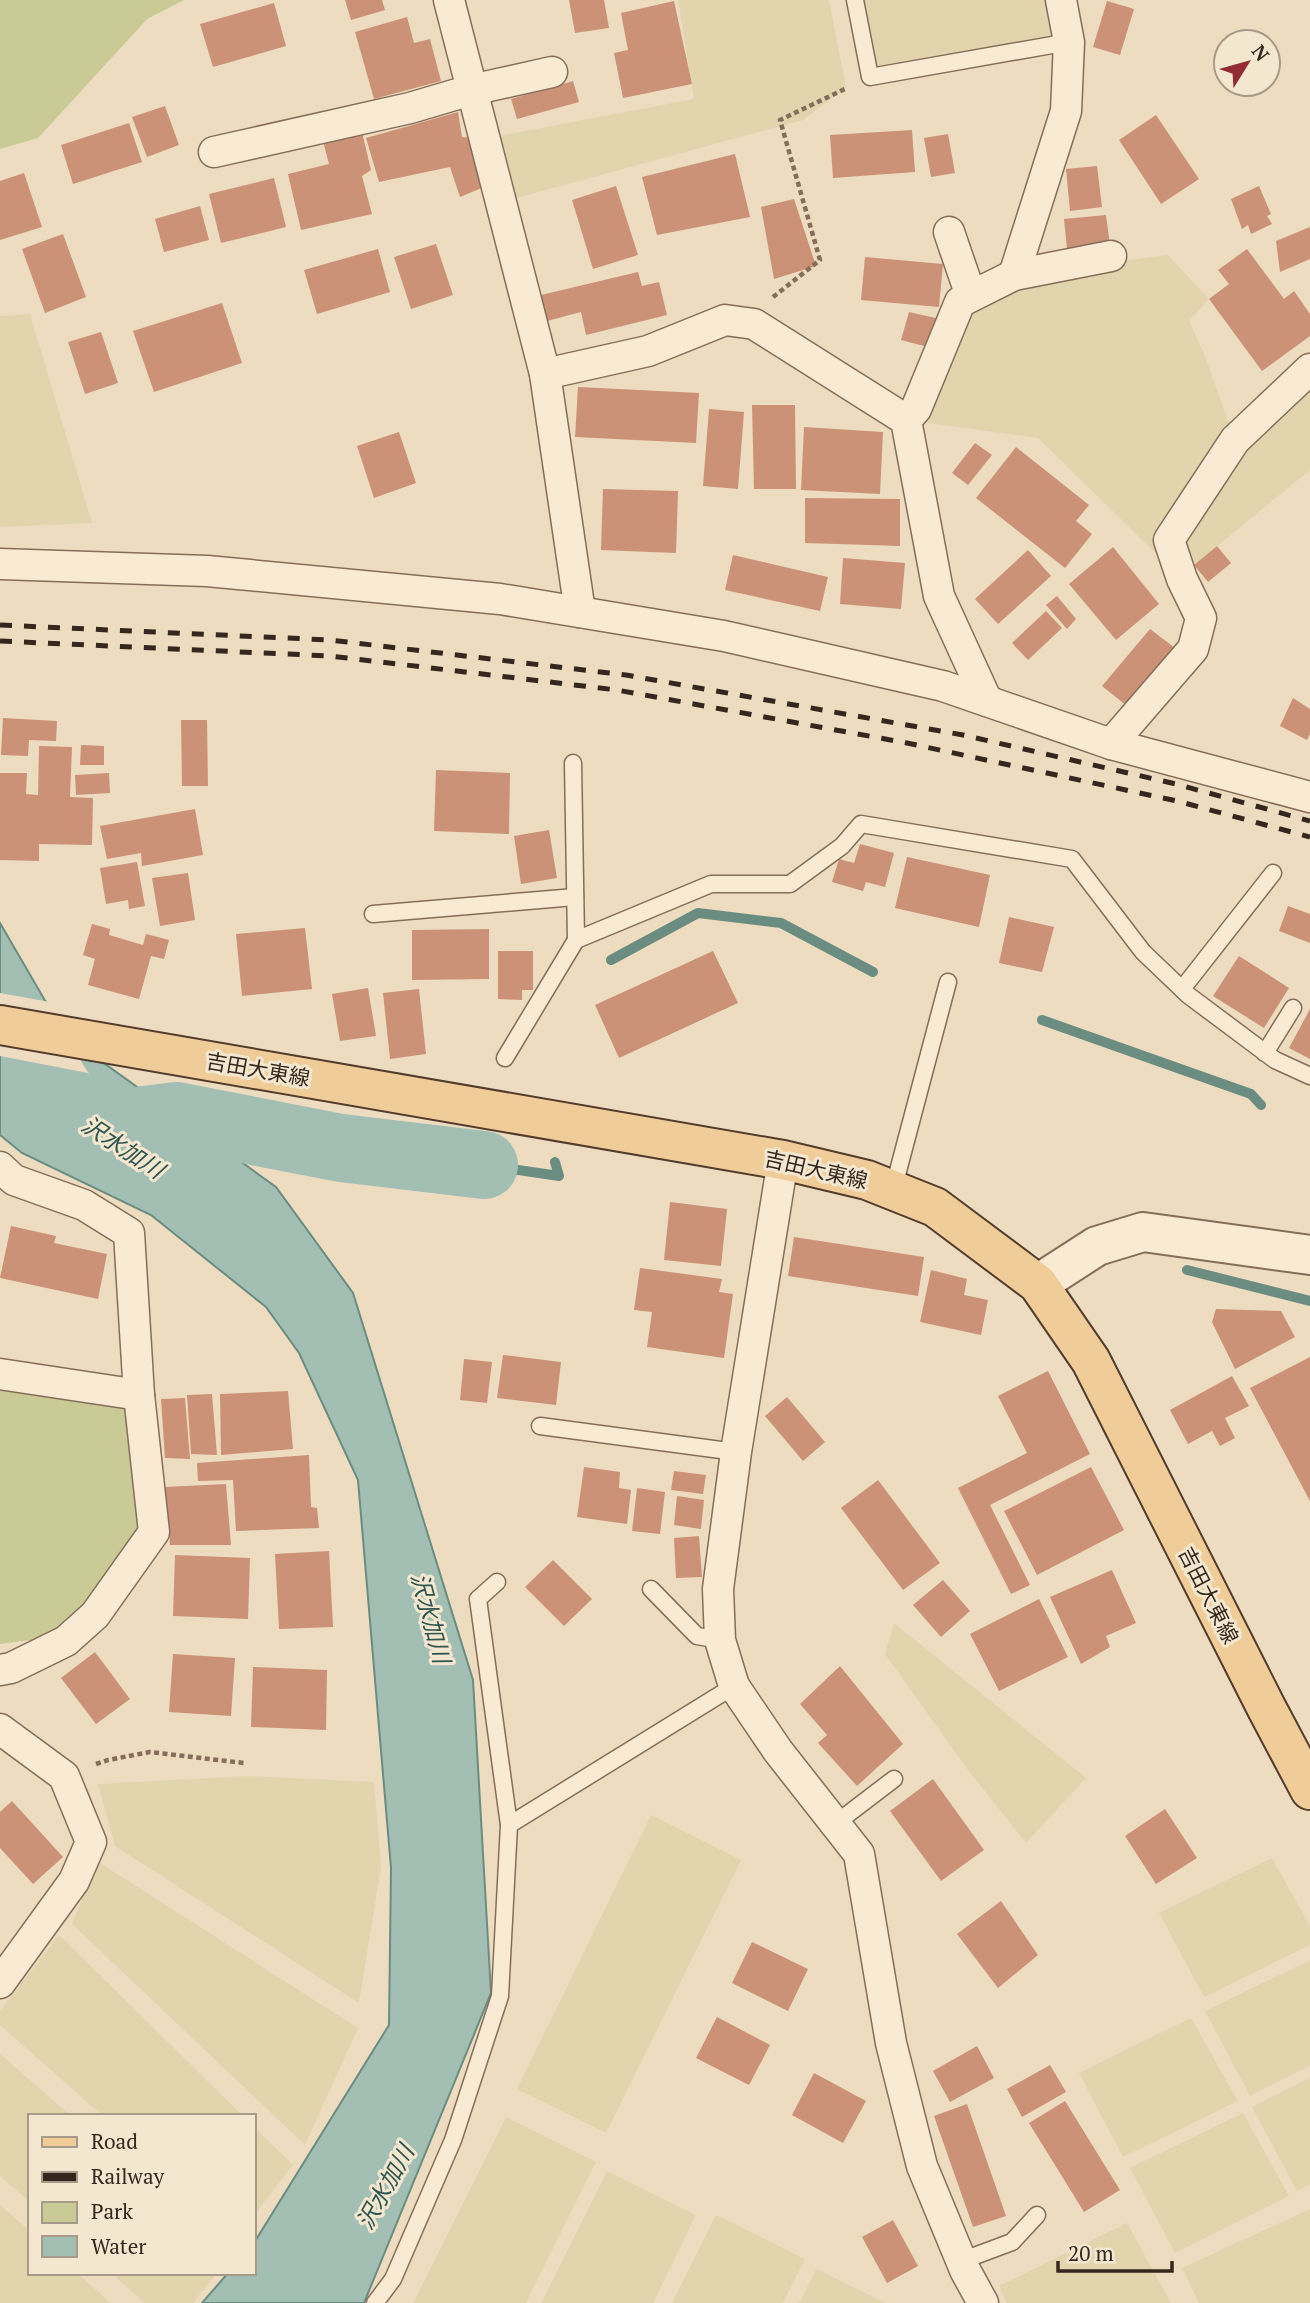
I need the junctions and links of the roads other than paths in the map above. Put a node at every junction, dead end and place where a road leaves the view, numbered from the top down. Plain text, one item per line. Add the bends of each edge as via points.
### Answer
1 (449, 0) edge
2 (855, 0) edge
3 (1061, 0) edge
4 (1069, 42) junction
5 (552, 72) dead end
6 (471, 90) junction
7 (214, 152) dead end
8 (949, 232) dead end
9 (1111, 256) dead end
10 (1013, 275) junction
11 (971, 296) junction
12 (1310, 369) edge
13 (545, 374) junction
14 (906, 420) junction
15 (0, 564) edge
16 (580, 612) junction
17 (987, 701) junction
18 (1111, 744) junction
19 (573, 763) dead end
20 (1310, 797) edge
21 (1273, 873) dead end
22 (575, 897) junction
23 (373, 914) dead end
24 (576, 940) junction
25 (948, 982) dead end
26 (1182, 989) junction
27 (1293, 1008) dead end
28 (0, 1026) edge
29 (1265, 1053) junction
30 (505, 1058) dead end
31 (1310, 1076) edge
32 (783, 1160) junction
33 (0, 1167) edge
34 (892, 1190) junction
35 (1310, 1255) edge
36 (1038, 1284) junction
37 (0, 1374) edge
38 (139, 1395) junction
39 (540, 1426) dead end
40 (736, 1452) junction
41 (498, 1582) dead end
42 (651, 1589) dead end
43 (720, 1640) junction
44 (0, 1670) edge
45 (734, 1686) junction
46 (0, 1728) edge
47 (894, 1779) dead end
48 (1310, 1790) edge
49 (835, 1824) junction
50 (509, 1825) junction
51 (0, 1983) edge
52 (1037, 2215) dead end
53 (961, 2261) junction
54 (375, 2303) edge
55 (983, 2303) edge

1 - 6 street
2 - 4 lane via 870,77
3 - 4 street
4 - 10 street via 1066,111
5 - 6 street
6 - 7 street
6 - 13 street
8 - 11 street
9 - 10 street
10 - 11 street
11 - 14 street via 960,302 916,409
12 - 18 street via 1235,440 1168,540 1201,618 1193,649
13 - 14 street via 648,351 724,320 754,324
13 - 16 street
14 - 17 street via 939,596
15 - 16 street via 207,570 500,599
16 - 17 street via 724,636 943,686
17 - 18 street
18 - 20 street
19 - 22 lane
21 - 26 lane
22 - 23 lane
22 - 24 lane
24 - 26 lane via 711,884 790,884 842,846 861,824 1072,859 1143,952
24 - 30 lane
25 - 34 lane
26 - 29 lane
27 - 29 lane
28 - 32 main road, 吉田大東線
29 - 31 lane
32 - 34 main road, 吉田大東線
32 - 40 street
33 - 38 street via 14,1180 84,1205 129,1233
34 - 36 main road, 吉田大東線 via 935,1207
35 - 36 street via 1143,1232 1097,1246
36 - 48 main road, 吉田大東線 via 1091,1361
37 - 38 street
38 - 44 street via 154,1531 95,1615 66,1641
39 - 40 lane
40 - 43 street via 718,1589
41 - 50 lane via 478,1599
42 - 43 lane via 697,1636
43 - 45 street
45 - 49 street
45 - 50 lane
46 - 51 street via 64,1776 91,1842 74,1881
47 - 49 lane
49 - 53 street via 859,1854 891,2043 922,2166
50 - 54 lane via 500,1996 453,2140 393,2279
52 - 53 lane via 1012,2242
53 - 55 street

